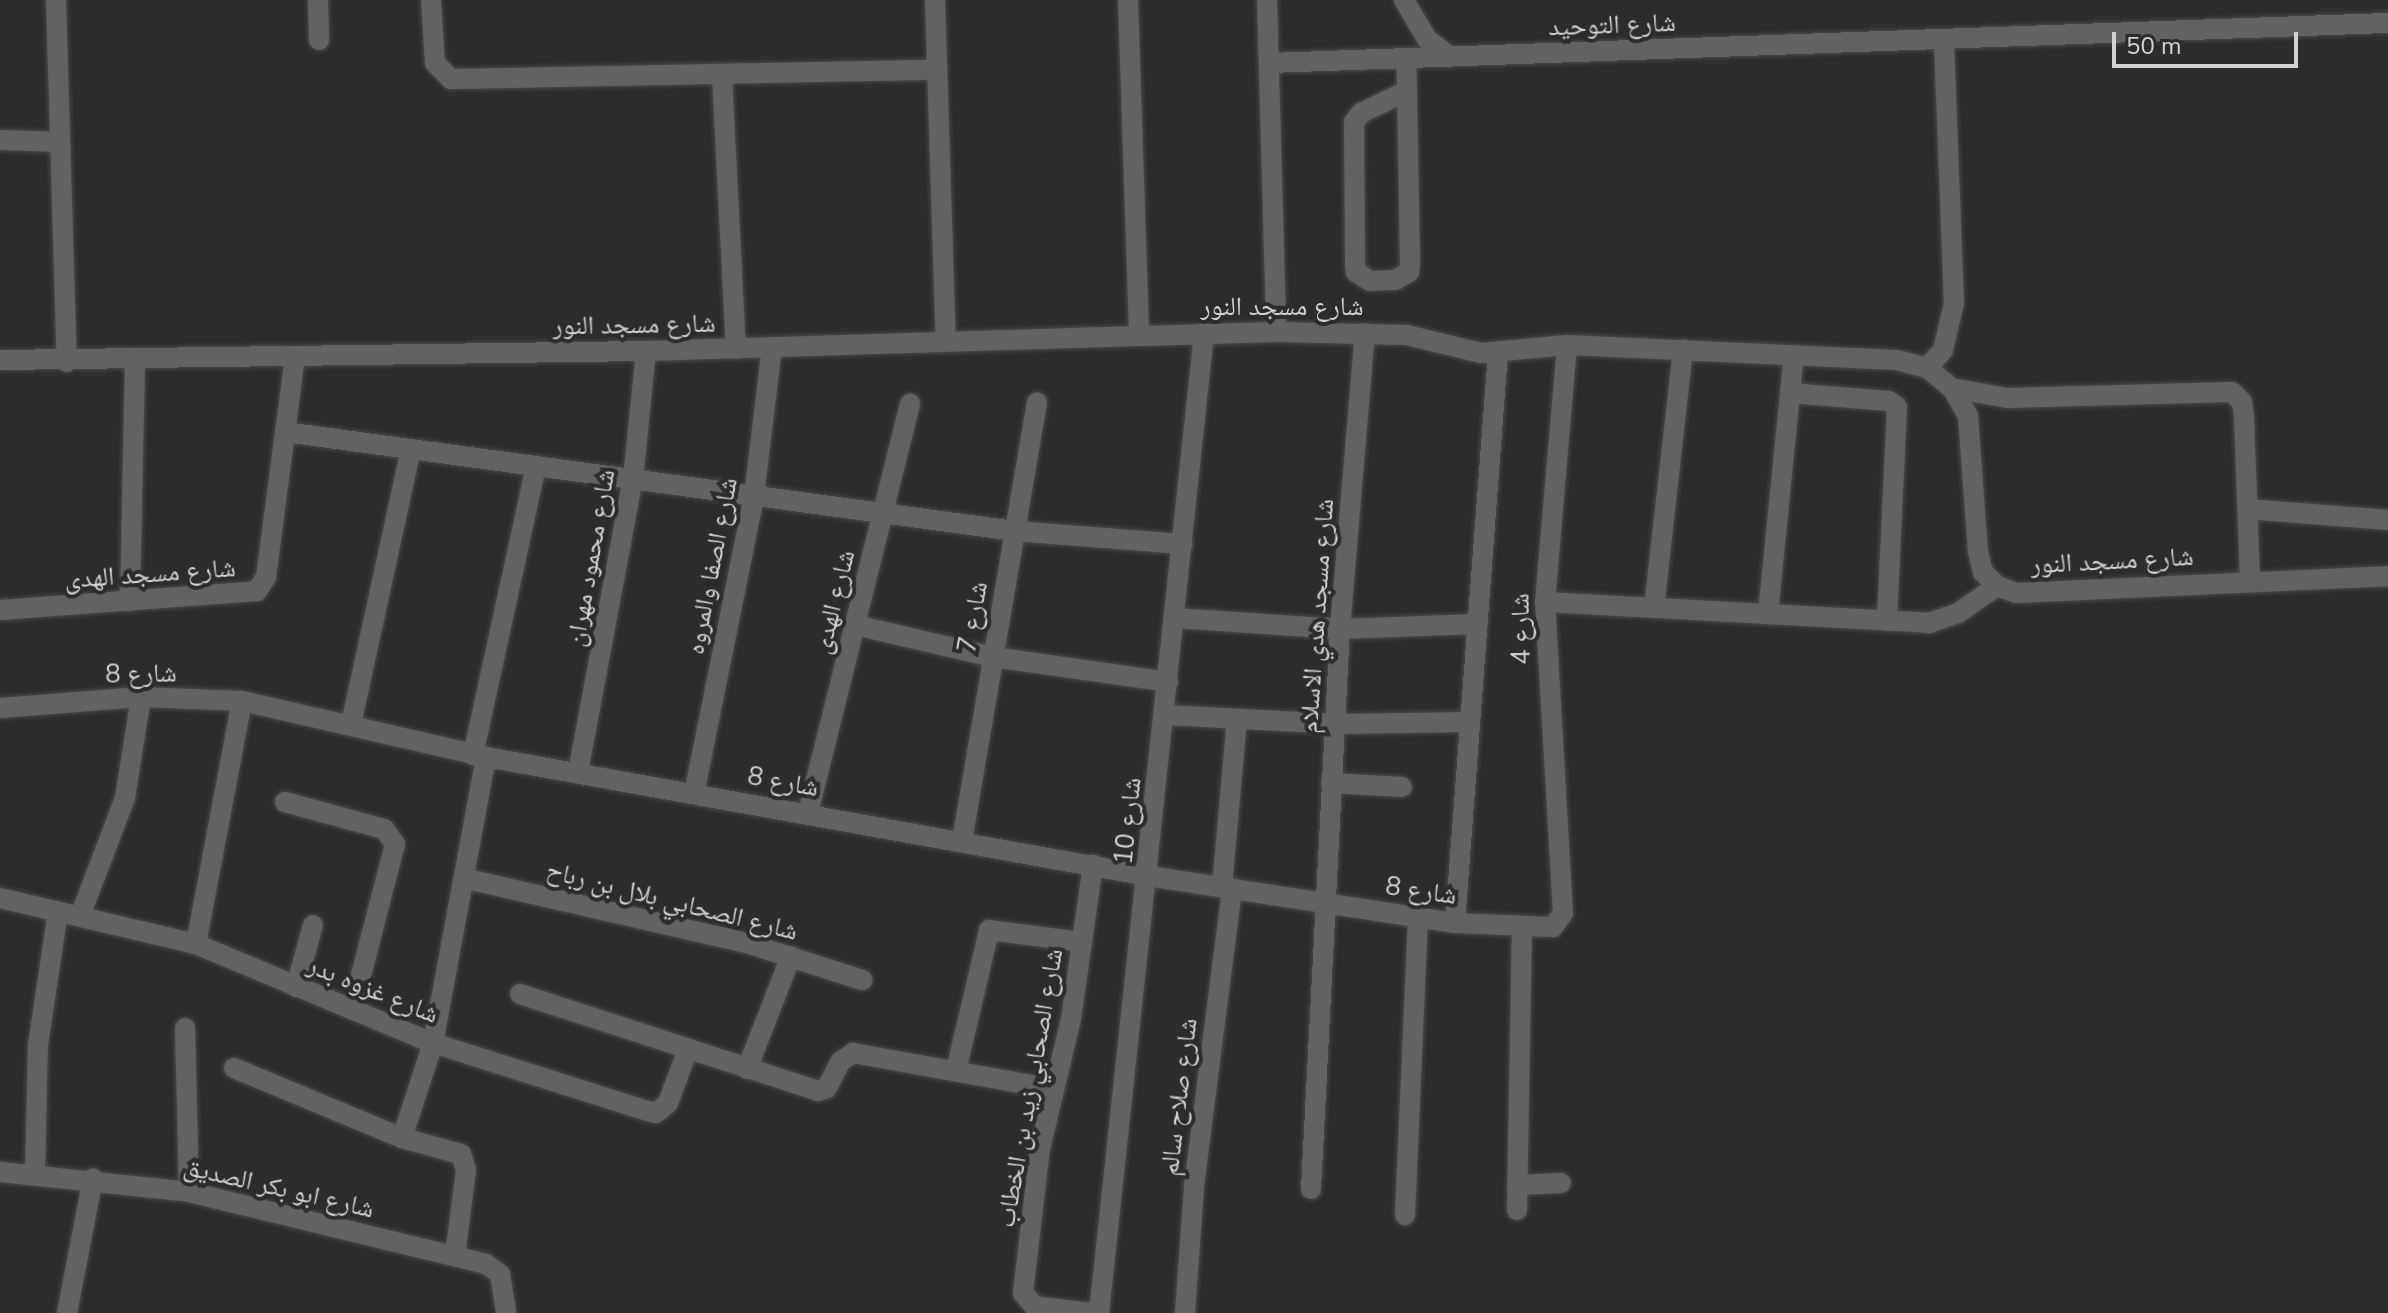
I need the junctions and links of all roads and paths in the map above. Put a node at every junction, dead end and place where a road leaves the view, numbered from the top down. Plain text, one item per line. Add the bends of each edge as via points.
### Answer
1 (56, 0) edge
2 (318, 0) edge
3 (431, 0) edge
4 (935, 0) edge
5 (1128, 0) edge
6 (1267, 0) edge
7 (1404, 0) edge
8 (2388, 23) edge
9 (1944, 39) junction
10 (319, 40) dead end
11 (1450, 57) junction
12 (1406, 59) junction
13 (1269, 63) junction
14 (937, 70) junction
15 (722, 75) junction
16 (1407, 91) junction
17 (0, 140) edge
18 (60, 142) junction
19 (1276, 332) junction
20 (1204, 333) junction
21 (1365, 333) junction
22 (1139, 334) junction
23 (946, 341) junction
24 (1567, 345) junction
25 (772, 347) junction
26 (736, 349) junction
27 (1683, 350) junction
28 (646, 351) junction
29 (1498, 352) junction
30 (1794, 355) junction
31 (295, 357) junction
32 (0, 360) edge
33 (135, 360) junction
34 (67, 362) junction
35 (1927, 368) junction
36 (1952, 388) junction
37 (1790, 393) junction
38 (1037, 402) dead end
39 (910, 403) dead end
40 (285, 432) junction
41 (411, 449) junction
42 (536, 466) junction
43 (633, 479) junction
44 (754, 496) junction
45 (2248, 509) junction
46 (883, 513) junction
47 (2388, 520) edge
48 (1014, 531) junction
49 (1182, 544) junction
50 (2388, 576) edge
51 (2250, 580) junction
52 (1997, 586) junction
53 (130, 601) junction
54 (1545, 602) junction
55 (1654, 608) junction
56 (0, 610) edge
57 (1768, 614) junction
58 (1175, 618) junction
59 (1887, 621) junction
60 (1478, 624) junction
61 (855, 625) junction
62 (1340, 629) junction
63 (993, 657) junction
64 (1168, 682) junction
65 (141, 697) junction
66 (242, 701) junction
67 (0, 708) edge
68 (1165, 715) junction
69 (1237, 719) junction
70 (1470, 722) junction
71 (351, 724) junction
72 (1334, 724) junction
73 (479, 756) junction
74 (578, 772) junction
75 (1331, 783) junction
76 (1402, 787) dead end
77 (694, 794) junction
78 (285, 802) dead end
79 (808, 813) junction
80 (962, 841) junction
81 (1093, 865) junction
82 (1148, 876) junction
83 (467, 879) junction
84 (1227, 888) junction
85 (0, 898) edge
86 (1323, 902) junction
87 (58, 911) junction
88 (80, 916) junction
89 (1418, 917) junction
90 (1561, 919) joint
91 (1455, 923) junction
92 (313, 925) dead end
93 (1522, 926) junction
94 (1082, 942) junction
95 (196, 944) junction
96 (791, 956) junction
97 (862, 980) dead end
98 (296, 987) junction
99 (520, 994) dead end
100 (352, 1010) junction
101 (185, 1028) dead end
102 (433, 1043) junction
103 (688, 1049) junction
104 (234, 1068) dead end
105 (747, 1069) junction
106 (956, 1071) junction
107 (1054, 1089) junction
108 (402, 1138) junction
109 (0, 1172) edge
110 (35, 1174) junction
111 (93, 1178) junction
112 (1561, 1183) dead end
113 (1517, 1185) junction
114 (1311, 1189) dead end
115 (189, 1192) junction
116 (1517, 1210) dead end
117 (1405, 1215) dead end
118 (455, 1256) junction
119 (501, 1309) edge
120 (67, 1313) edge
121 (1091, 1313) edge
122 (1099, 1313) edge
123 (1185, 1313) edge

1 - 18 street
2 - 10 street
3 - 15 street via 435,63 451,79
4 - 14 street
5 - 22 street
6 - 13 street
7 - 11 street via 1427,39
8 - 9 street, شارع التوحيد
9 - 11 street, شارع التوحيد
9 - 35 street via 1954,303 1943,350
11 - 12 street, شارع التوحيد
12 - 13 street, شارع التوحيد
12 - 16 street
13 - 19 street
14 - 15 street
14 - 23 street
15 - 26 street
16 - 16 street via 1409,272 1395,280 1370,281 1356,272 1355,264 1354,122 1361,113
17 - 18 street
18 - 34 street
19 - 20 street, شارع مسجد النور
19 - 21 street, شارع مسجد النور
20 - 22 street, شارع مسجد النور
20 - 49 street, شارع 10
21 - 29 street, شارع مسجد النور via 1407,335 1460,351
21 - 62 street, شارع مسجد هدي الاسلام
22 - 23 street, شارع مسجد النور
23 - 25 street, شارع مسجد النور
24 - 27 street, شارع مسجد النور
24 - 29 street, شارع مسجد النور
24 - 54 street, شارع 4
25 - 26 street, شارع مسجد النور
25 - 44 street, شارع الصفا والمروه
26 - 28 street, شارع مسجد النور
27 - 30 street, شارع مسجد النور
27 - 55 street
28 - 31 street, شارع مسجد النور
28 - 43 street, شارع محمود مهران
29 - 60 street
30 - 35 street, شارع مسجد النور via 1897,360
30 - 37 street
31 - 33 street, شارع مسجد النور
31 - 40 street, شارع مسجد الهدى
32 - 34 street, شارع مسجد النور
33 - 34 street, شارع مسجد النور
33 - 53 street
35 - 36 street, شارع مسجد النور
36 - 45 street via 2007,398 2232,392 2242,402
36 - 52 street, شارع مسجد النور via 1968,416 1978,552 1983,572
37 - 57 street
37 - 59 street via 1889,401 1897,407
38 - 48 street, شارع 7
39 - 46 street, شارع الهدى
40 - 41 street
40 - 53 street, شارع مسجد الهدى via 263,585 249,593
41 - 42 street
41 - 71 street
42 - 43 street
42 - 73 street
43 - 44 street
43 - 74 street, شارع محمود مهران
44 - 46 street
44 - 77 street, شارع الصفا والمروه
45 - 47 street
45 - 51 street
46 - 48 street
46 - 61 street, شارع الهدى
48 - 49 street
48 - 63 street, شارع 7
49 - 58 street, شارع 10
50 - 51 street, شارع مسجد النور
51 - 52 street, شارع مسجد النور via 2016,593
52 - 59 street via 1944,620
53 - 56 street, شارع مسجد الهدى
54 - 55 street
54 - 90 street, شارع 4
55 - 57 street
57 - 59 street
58 - 62 street
58 - 64 street, شارع 10
60 - 62 street
60 - 70 street
61 - 63 street
61 - 79 street, شارع الهدى
62 - 72 street, شارع مسجد هدي الاسلام
63 - 64 street
63 - 80 street, شارع 7
64 - 68 street, شارع 10
65 - 66 street, شارع 8
65 - 67 street, شارع 8
65 - 88 street via 125,798
66 - 71 street, شارع 8
66 - 95 street
68 - 69 street
68 - 82 street, شارع 10
69 - 72 street
69 - 84 street
70 - 72 street
70 - 91 street
71 - 73 street, شارع 8
72 - 75 street, شارع مسجد هدي الاسلام
73 - 74 street, شارع 8
73 - 83 street
74 - 77 street, شارع 8
75 - 76 street
75 - 86 street, شارع مسجد هدي الاسلام
77 - 79 street, شارع 8
78 - 100 street via 384,829 395,844
79 - 80 street, شارع 8
80 - 81 street, شارع 8
81 - 82 street, شارع 8
81 - 94 street, شارع الصحابي زيد بن الخطاب
82 - 84 street, شارع 8
82 - 122 street, شارع 10 via 1123,1061
83 - 96 street, شارع الصحابي بلال بن رباح
83 - 102 street
84 - 86 street, شارع 8
84 - 123 street, شارع صلاح سالم
85 - 87 street, شارع غزوه بدر
86 - 89 street, شارع 8
86 - 114 street, شارع مسجد هدي الاسلام
87 - 88 street, شارع غزوه بدر
87 - 110 street via 38,1045
88 - 95 street, شارع غزوه بدر
89 - 91 street, شارع 8
89 - 117 street
90 - 93 street, شارع 8
91 - 93 street, شارع 8
92 - 98 street
93 - 113 street
94 - 106 street via 989,930
94 - 107 street, شارع الصحابي زيد بن الخطاب
95 - 98 street, شارع غزوه بدر
96 - 97 street, شارع الصحابي بلال بن رباح
96 - 105 street
98 - 100 street, شارع غزوه بدر
99 - 103 street
100 - 102 street, شارع غزوه بدر
101 - 115 street
102 - 103 street, شارع غزوه بدر via 656,1113 668,1103
102 - 108 street
103 - 105 street
104 - 108 street
105 - 106 street via 818,1091 827,1088 840,1062 853,1053
106 - 107 street
107 - 121 street, شارع الصحابي زيد بن الخطاب via 1040,1149 1023,1293 1034,1306
108 - 118 street via 453,1150 465,1161
109 - 110 street, شارع ابو بكر الصديق
110 - 111 street, شارع ابو بكر الصديق
111 - 115 street, شارع ابو بكر الصديق
111 - 120 street
112 - 113 street
113 - 116 street
115 - 118 street, شارع ابو بكر الصديق
118 - 119 street, شارع ابو بكر الصديق via 494,1267 502,1282

